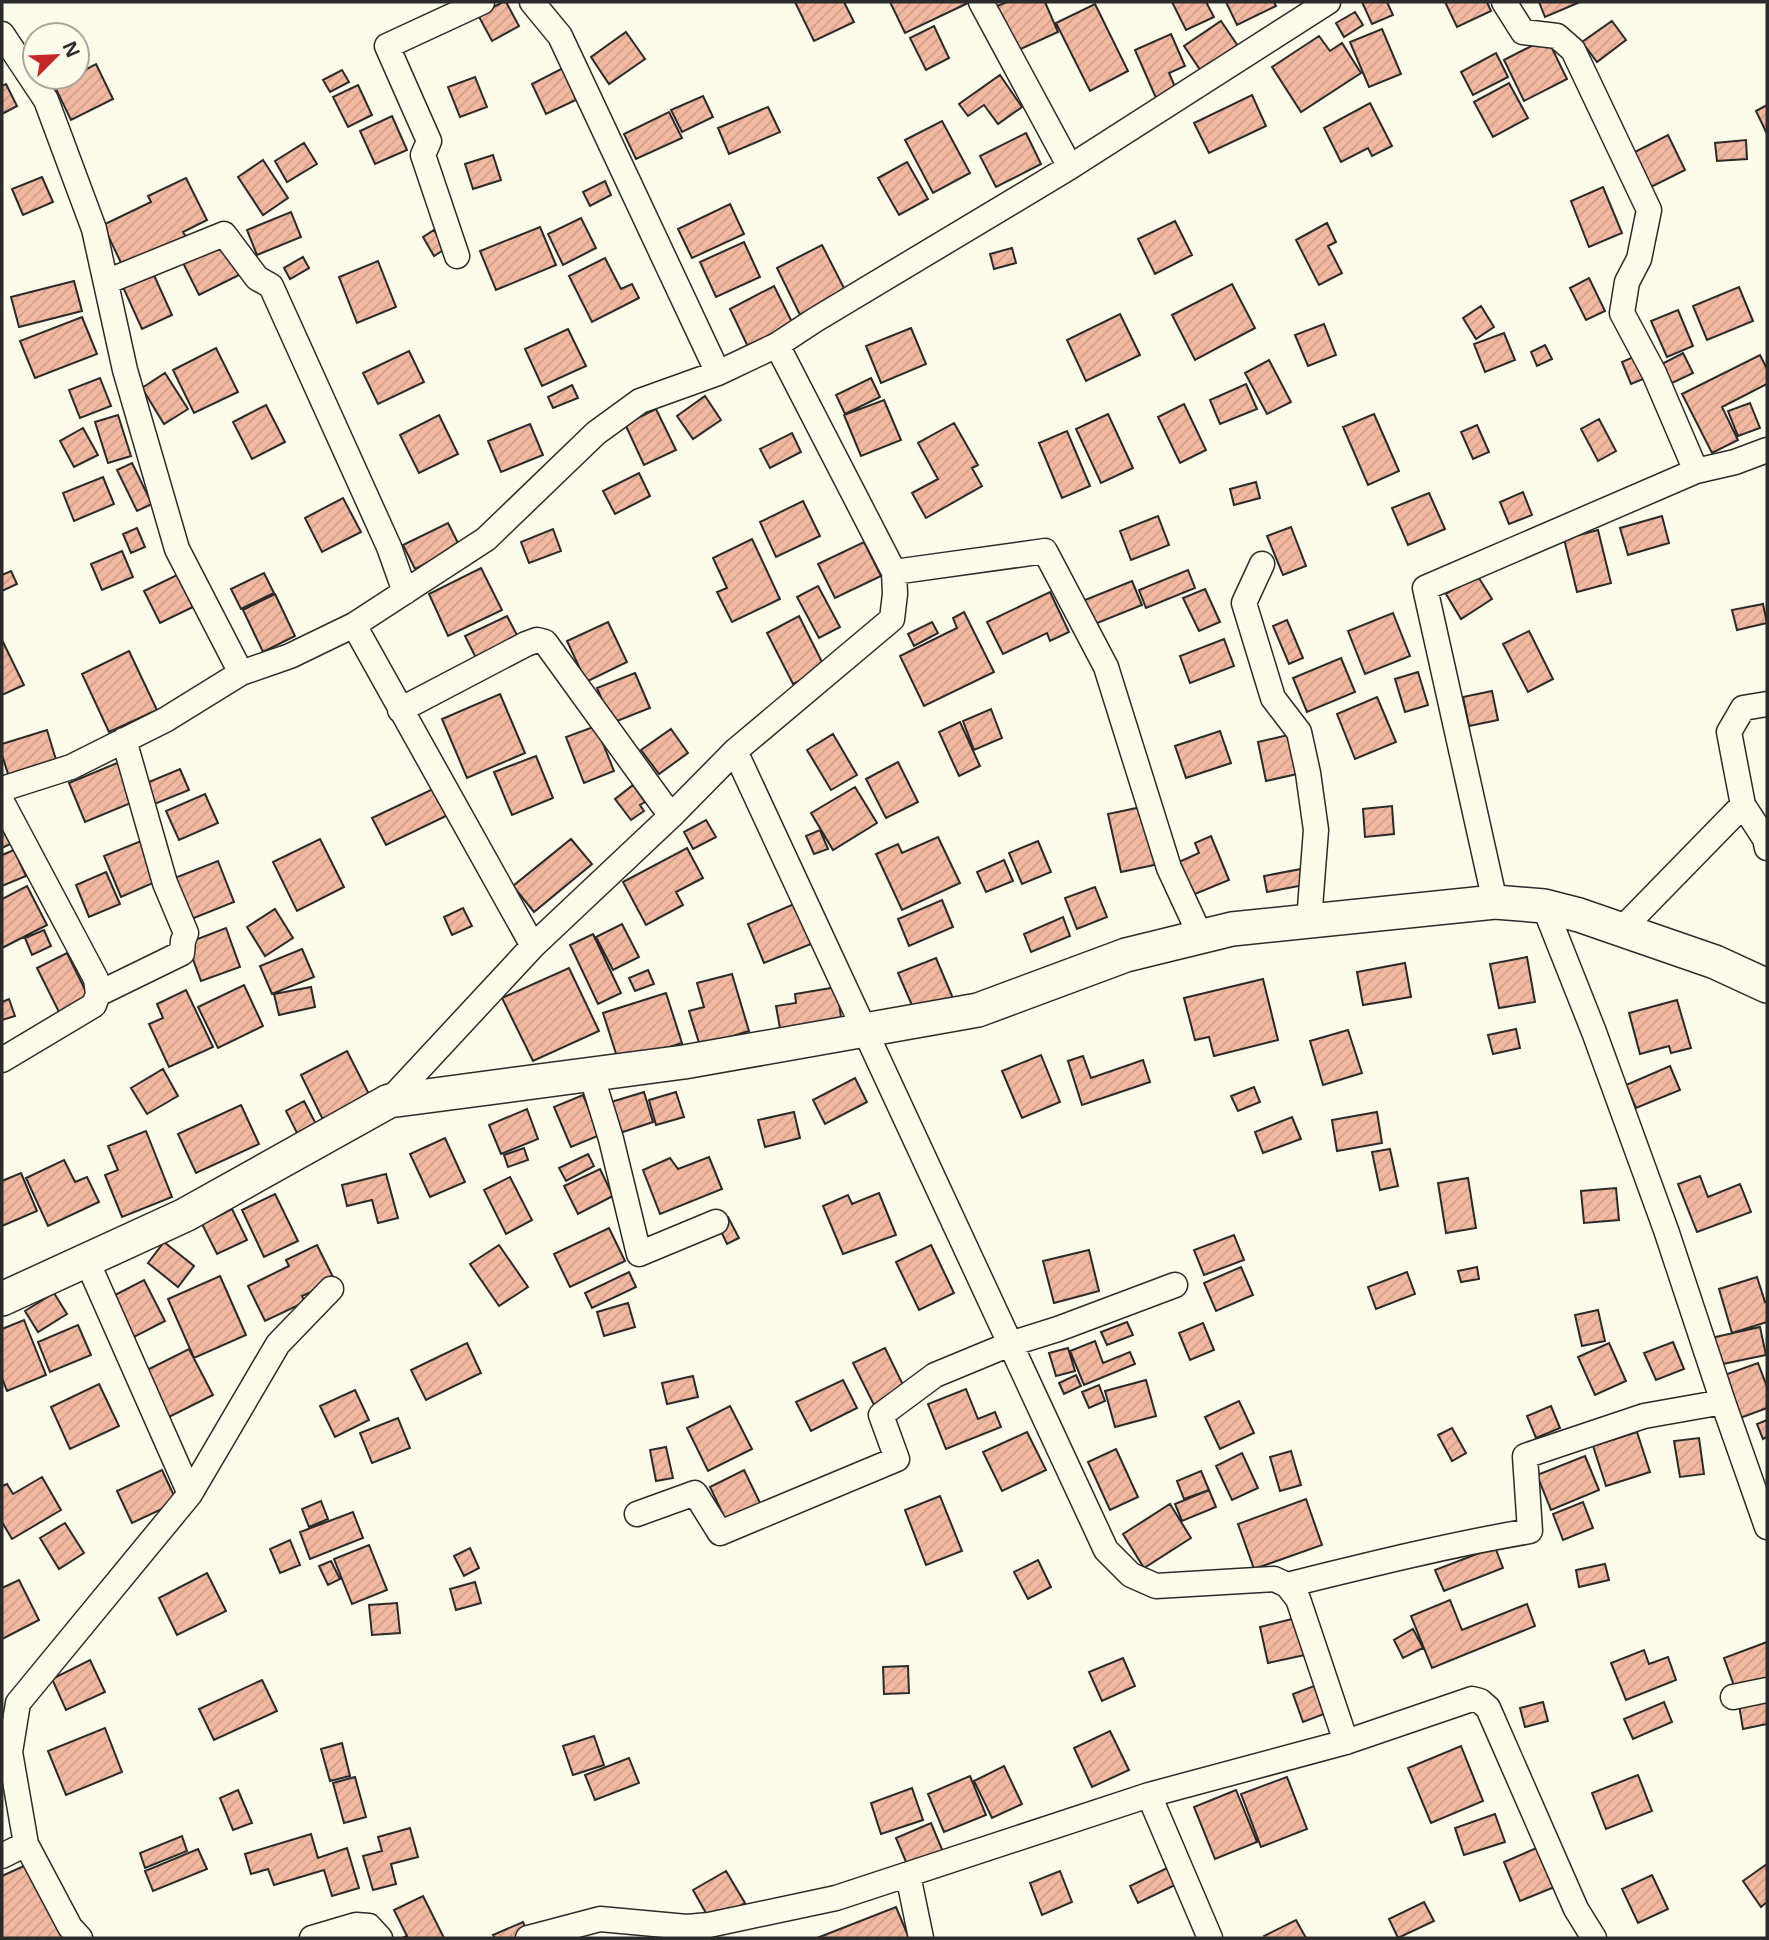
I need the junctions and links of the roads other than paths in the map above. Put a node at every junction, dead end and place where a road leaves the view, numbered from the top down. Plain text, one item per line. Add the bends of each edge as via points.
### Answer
1 (482, 2) edge
2 (532, 2) edge
3 (981, 2) edge
4 (1328, 2) edge
5 (1504, 2) edge
6 (2, 34) edge
7 (1070, 167) junction
8 (457, 256) dead end
9 (106, 282) junction
10 (777, 345) junction
11 (718, 373) junction
12 (1767, 450) edge
13 (1696, 471) junction
14 (1262, 564) dead end
15 (894, 572) junction
16 (405, 592) junction
17 (354, 625) junction
18 (241, 673) junction
19 (1767, 704) edge
20 (400, 710) junction
21 (124, 740) junction
22 (735, 751) junction
23 (2, 789) edge
24 (2, 802) edge
25 (1743, 805) junction
26 (671, 816) junction
27 (1767, 848) edge
28 (1495, 902) junction
29 (1544, 906) junction
30 (1309, 921) junction
31 (1622, 929) junction
32 (1201, 937) junction
33 (533, 946) junction
34 (1767, 986) edge
35 (98, 994) junction
36 (864, 1031) junction
37 (2, 1060) edge
38 (591, 1074) junction
39 (389, 1101) junction
40 (716, 1222) dead end
41 (87, 1261) junction
42 (1175, 1285) dead end
43 (331, 1289) dead end
44 (2, 1298) edge
45 (1010, 1345) junction
46 (1723, 1402) junction
47 (190, 1494) junction
48 (637, 1514) dead end
49 (1767, 1527) edge
50 (1287, 1585) junction
51 (1767, 1690) edge
52 (1733, 1697) dead end
53 (1346, 1742) junction
54 (1149, 1795) junction
55 (26, 1844) junction
56 (2, 1856) edge
57 (908, 1875) junction
58 (80, 1938) edge
59 (312, 1938) edge
60 (380, 1938) edge
61 (528, 1938) edge
62 (921, 1938) edge
63 (1210, 1938) edge
64 (1594, 1938) edge

1 - 8 street via 387,46 429,141 423,155
2 - 11 street via 561,36
3 - 7 street
4 - 7 street
5 - 13 street via 1523,32 1557,36 1573,50 1649,210 1622,313 1654,373
6 - 9 street via 46,100 94,229
7 - 10 street
9 - 16 street via 225,234 257,278 271,286
9 - 18 street via 125,370 177,550
10 - 11 street
10 - 15 street
11 - 16 street via 640,401 596,433 486,539
12 - 13 street
13 - 28 street via 1424,588
14 - 30 street via 1244,603 1273,698 1299,732 1308,773 1316,830
15 - 22 street via 892,619
15 - 32 street via 1045,551 1106,667 1169,868
16 - 17 street
17 - 18 street via 290,656
17 - 20 street
18 - 21 street
19 - 25 street via 1743,708 1729,732
20 - 26 street via 526,644 545,642
20 - 33 street
21 - 23 street via 71,767
21 - 35 street via 165,883 186,933 182,953
22 - 26 street
22 - 36 street
24 - 35 street via 96,979
25 - 27 street
25 - 31 street
26 - 33 street
28 - 29 main road
28 - 30 main road
29 - 31 main road
29 - 46 street via 1594,1032
30 - 32 main road
31 - 34 main road
32 - 36 main road via 1126,955 978,1010
33 - 39 street
35 - 37 street via 94,1004
36 - 38 main road
36 - 45 street
38 - 39 main road
38 - 40 street via 639,1254
39 - 41 main road via 186,1215
41 - 44 main road
41 - 47 street
42 - 45 street
43 - 47 street via 278,1344
45 - 48 street via 935,1375 881,1415 897,1459 720,1533 695,1493
45 - 50 street via 1106,1550 1131,1575 1156,1586 1274,1579
46 - 49 street
46 - 50 street via 1644,1416 1525,1456 1530,1531
47 - 55 street via 18,1703 10,1752
50 - 53 street via 1298,1599
51 - 52 street
53 - 54 street
53 - 64 street via 1472,1699 1480,1701 1488,1708 1576,1909
54 - 57 street
54 - 63 street
55 - 56 street
55 - 58 street
57 - 61 street via 836,1898 709,1925 600,1919
57 - 62 street
59 - 60 street via 356,1925 369,1926

